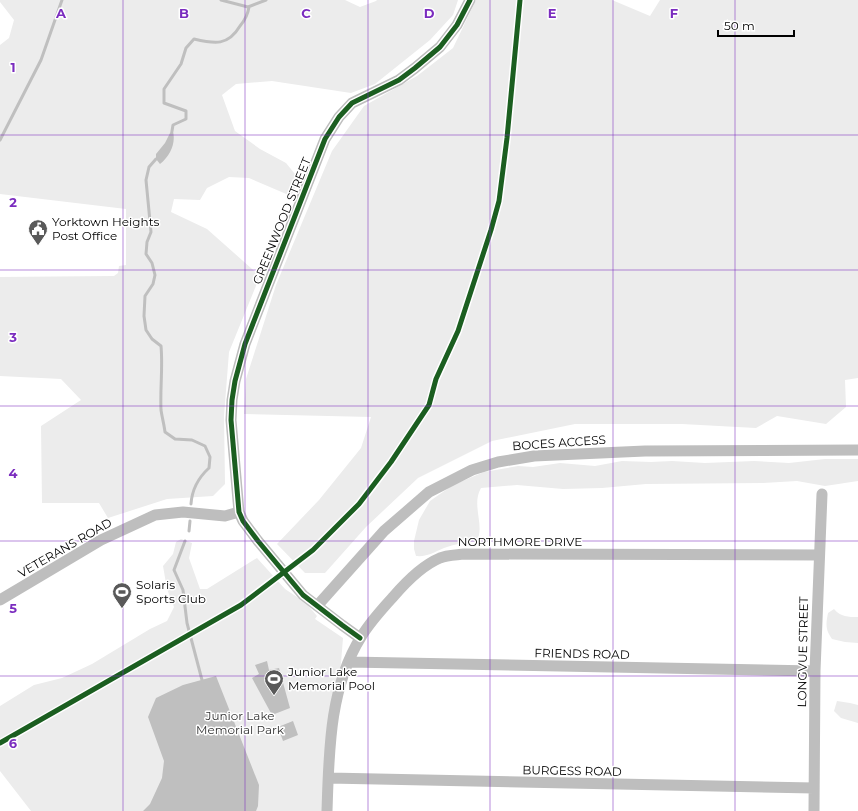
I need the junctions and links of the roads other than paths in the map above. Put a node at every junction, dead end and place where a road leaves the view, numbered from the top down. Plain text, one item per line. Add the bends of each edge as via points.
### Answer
1 (470, 0) edge
2 (858, 450) edge
3 (822, 494) dead end
4 (238, 512) junction
5 (819, 555) junction
6 (0, 600) edge
7 (317, 606) junction
8 (360, 638) junction
9 (349, 662) junction
10 (815, 671) junction
11 (328, 778) junction
12 (814, 788) junction
13 (328, 811) edge
14 (814, 811) edge

1 - 4 street, GREENWOOD STREET via 457,25 440,47 399,80 352,103 325,139 245,344 235,381 231,420
2 - 7 street, BOCES ACCESS via 645,451 534,456 498,462 472,470 430,492 384,531
3 - 5 street, LONGVUE STREET
4 - 6 street, VETERANS ROAD via 225,516 183,512 155,516 101,540
4 - 7 street via 284,573 303,595
5 - 8 street, NORTHMORE DRIVE via 464,554 440,557 404,585
5 - 10 street, LONGVUE STREET
7 - 8 street
8 - 9 street, NORTHMORE DRIVE
9 - 10 street, FRIENDS ROAD
9 - 11 street, NORTHMORE DRIVE via 343,674 336,704
10 - 12 street, LONGVUE STREET
11 - 12 street, BURGESS ROAD
11 - 13 street, NORTHMORE DRIVE
12 - 14 street, LONGVUE STREET

